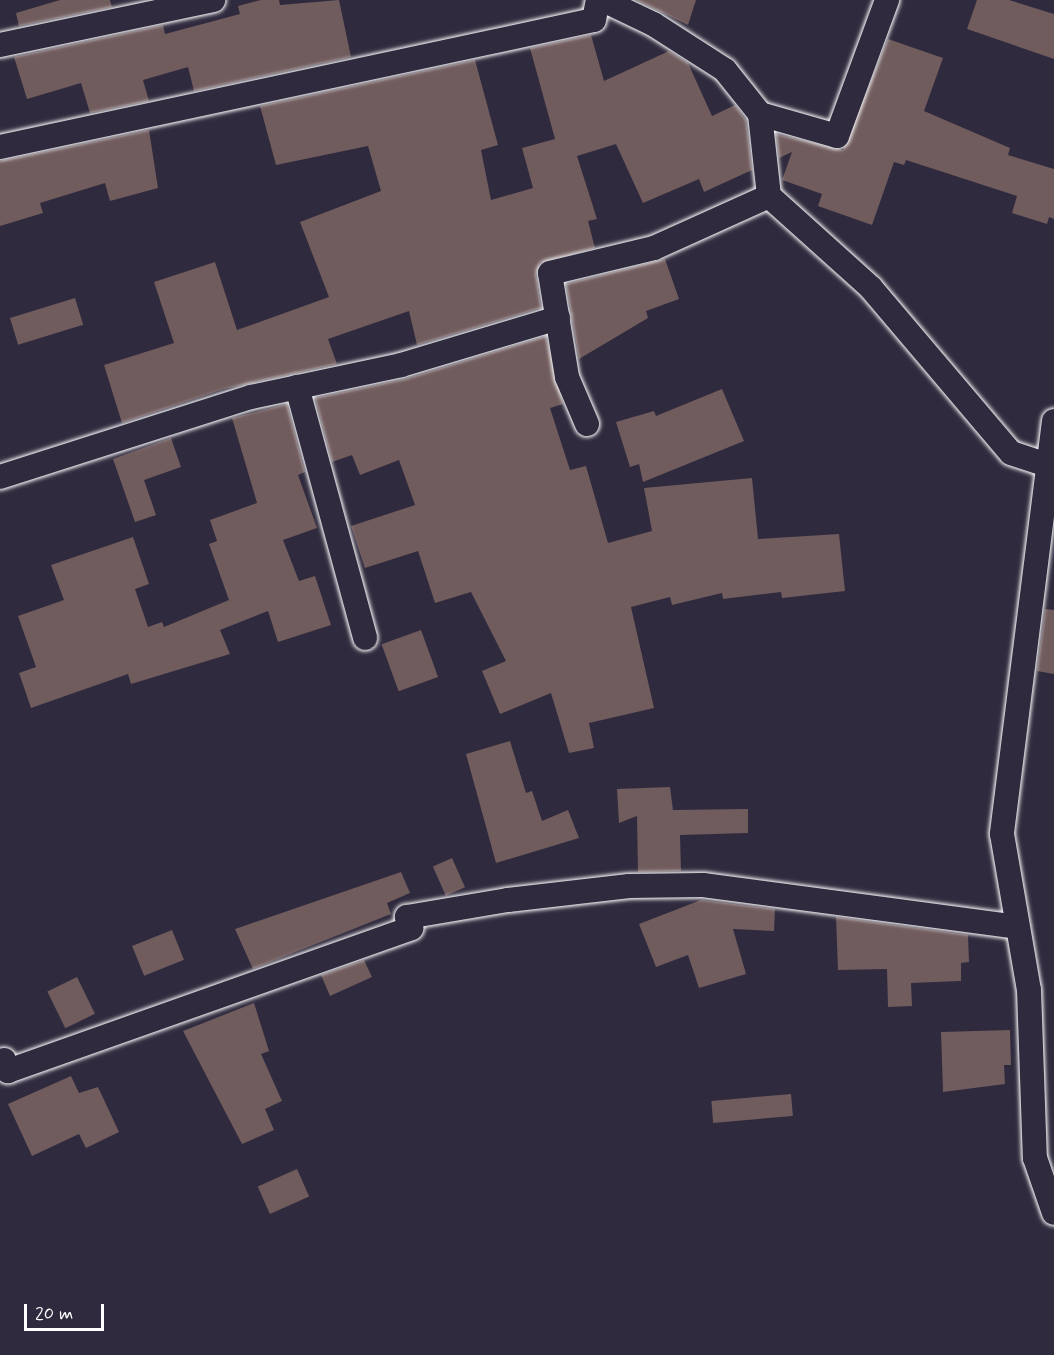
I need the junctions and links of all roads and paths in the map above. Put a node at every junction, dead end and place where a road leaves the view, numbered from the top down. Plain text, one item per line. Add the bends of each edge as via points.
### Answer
1 (213, 0) edge
2 (600, 0) edge
3 (887, 0) edge
4 (0, 45) edge
5 (760, 114) junction
6 (0, 147) edge
7 (769, 196) junction
8 (558, 318) junction
9 (297, 387) junction
10 (1054, 421) edge
11 (586, 424) dead end
12 (1050, 466) junction
13 (0, 477) edge
14 (365, 638) dead end
15 (1017, 927) junction
16 (4, 1060) dead end
17 (1054, 1213) edge

1 - 4 street
2 - 5 street via 653,24 725,70
2 - 6 street via 594,20
3 - 5 street via 837,135
5 - 7 street
7 - 8 street via 654,248 550,273
7 - 12 street via 871,288 1011,453
8 - 9 street via 400,365
8 - 11 street via 567,377
9 - 13 street
9 - 14 street
10 - 12 street
12 - 15 street via 1002,834
15 - 16 street via 703,885 629,886 508,900 407,917 411,928 8,1071
15 - 17 street via 1029,990 1035,1158

